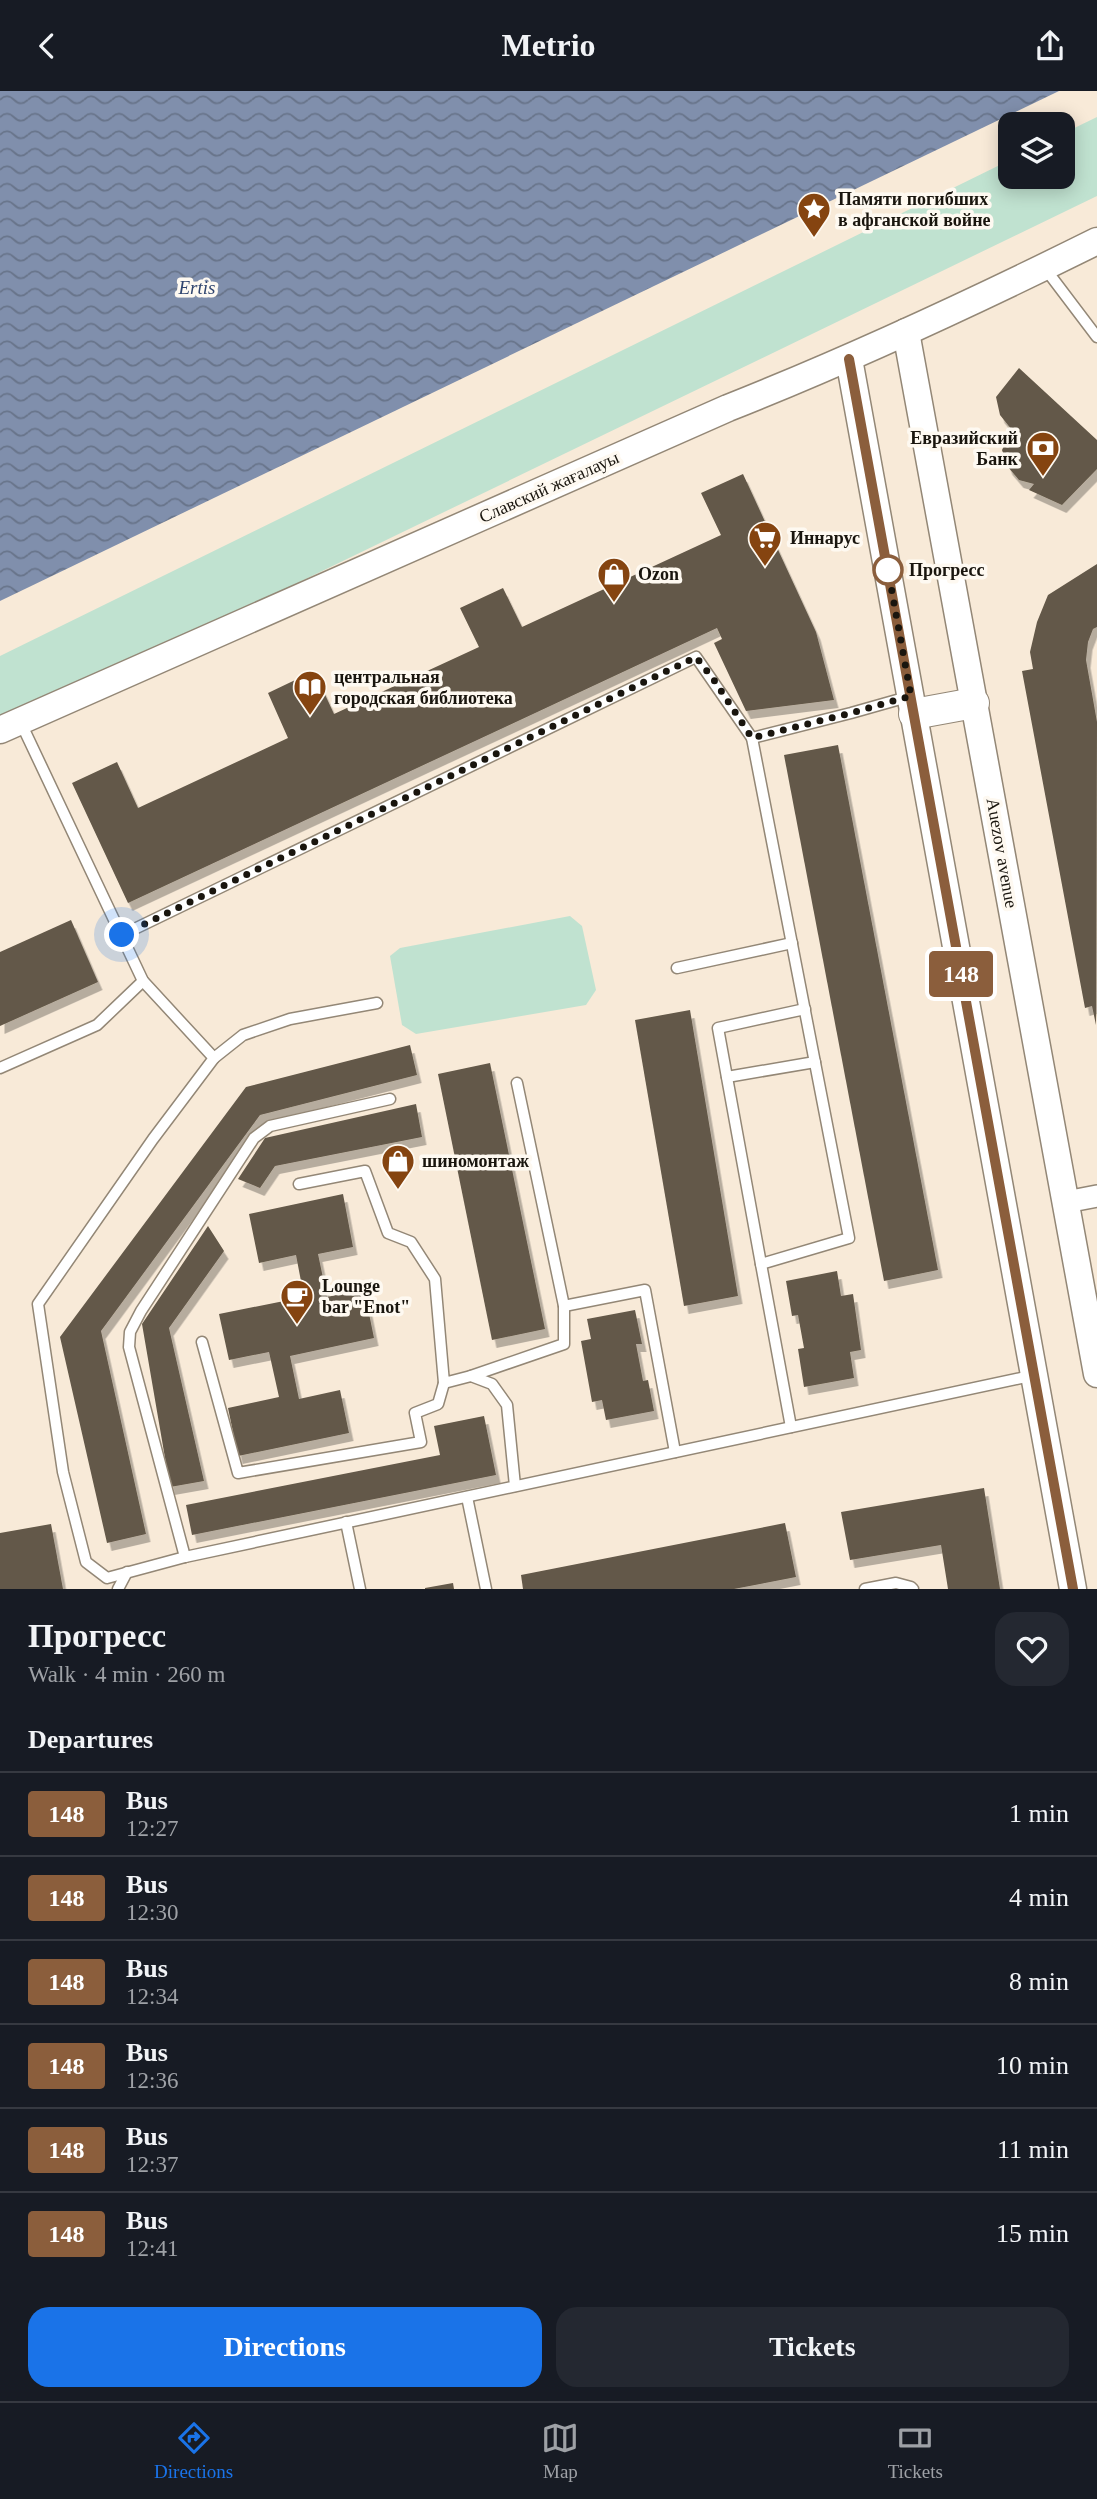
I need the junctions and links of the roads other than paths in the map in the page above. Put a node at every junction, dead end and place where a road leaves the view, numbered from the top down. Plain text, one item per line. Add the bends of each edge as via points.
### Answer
1 (1097, 241) edge
2 (1044, 267) junction
3 (906, 332) junction
4 (1097, 337) edge
5 (849, 359) junction
6 (974, 703) junction
7 (912, 705) junction
8 (10, 726) edge
9 (752, 738) junction
10 (122, 935) junction
11 (792, 943) junction
12 (677, 968) dead end
13 (143, 981) junction
14 (377, 1003) dead end
15 (805, 1009) junction
16 (214, 1058) junction
17 (815, 1062) junction
18 (0, 1068) edge
19 (727, 1077) junction
20 (517, 1083) dead end
21 (390, 1098) dead end
22 (299, 1184) dead end
23 (1097, 1196) edge
24 (1066, 1202) junction
25 (761, 1264) junction
26 (564, 1306) junction
27 (202, 1342) dead end
28 (1097, 1374) edge
29 (471, 1375) junction
30 (1035, 1375) junction
31 (444, 1383) junction
32 (792, 1427) junction
33 (675, 1452) junction
34 (515, 1486) junction
35 (467, 1497) junction
36 (346, 1522) junction
37 (185, 1557) junction
38 (127, 1572) junction
39 (118, 1589) edge
40 (360, 1589) edge
41 (486, 1589) edge
42 (865, 1589) edge
43 (913, 1589) edge
44 (1073, 1589) edge

1 - 2 street, Славский жағалауы
2 - 3 street, Славский жағалауы
2 - 4 lane
3 - 5 street, Славский жағалауы
3 - 6 street, Auezov avenue
5 - 7 street
5 - 8 street, Славский жағалауы via 728,408
6 - 7 main road
6 - 24 street, Auezov avenue
7 - 9 lane via 851,713
7 - 30 street
8 - 10 lane
9 - 10 lane via 696,657
9 - 11 lane
10 - 13 lane
11 - 12 lane
11 - 15 lane
13 - 16 lane
13 - 18 lane via 97,1025
14 - 16 lane via 278,1023 243,1035
15 - 17 lane
15 - 19 lane via 718,1028
16 - 38 lane via 38,1304 63,1472 86,1562 107,1578
17 - 19 lane
17 - 25 lane via 849,1238
19 - 25 lane
20 - 26 lane
21 - 37 lane via 270,1126 254,1138 130,1332 129,1347
22 - 31 lane via 365,1171 388,1233 411,1242 435,1279
23 - 24 street
24 - 28 street, Auezov avenue
25 - 32 lane
26 - 29 lane via 564,1344
26 - 33 lane via 645,1290
27 - 31 lane via 238,1473 421,1442 415,1413 438,1404
29 - 31 lane
29 - 34 lane via 492,1384 507,1405
30 - 32 lane
30 - 44 street
32 - 33 lane
33 - 34 lane
34 - 35 lane
35 - 36 lane
35 - 41 lane
36 - 37 lane
36 - 40 lane
37 - 38 lane
38 - 39 lane
42 - 43 lane via 896,1583

